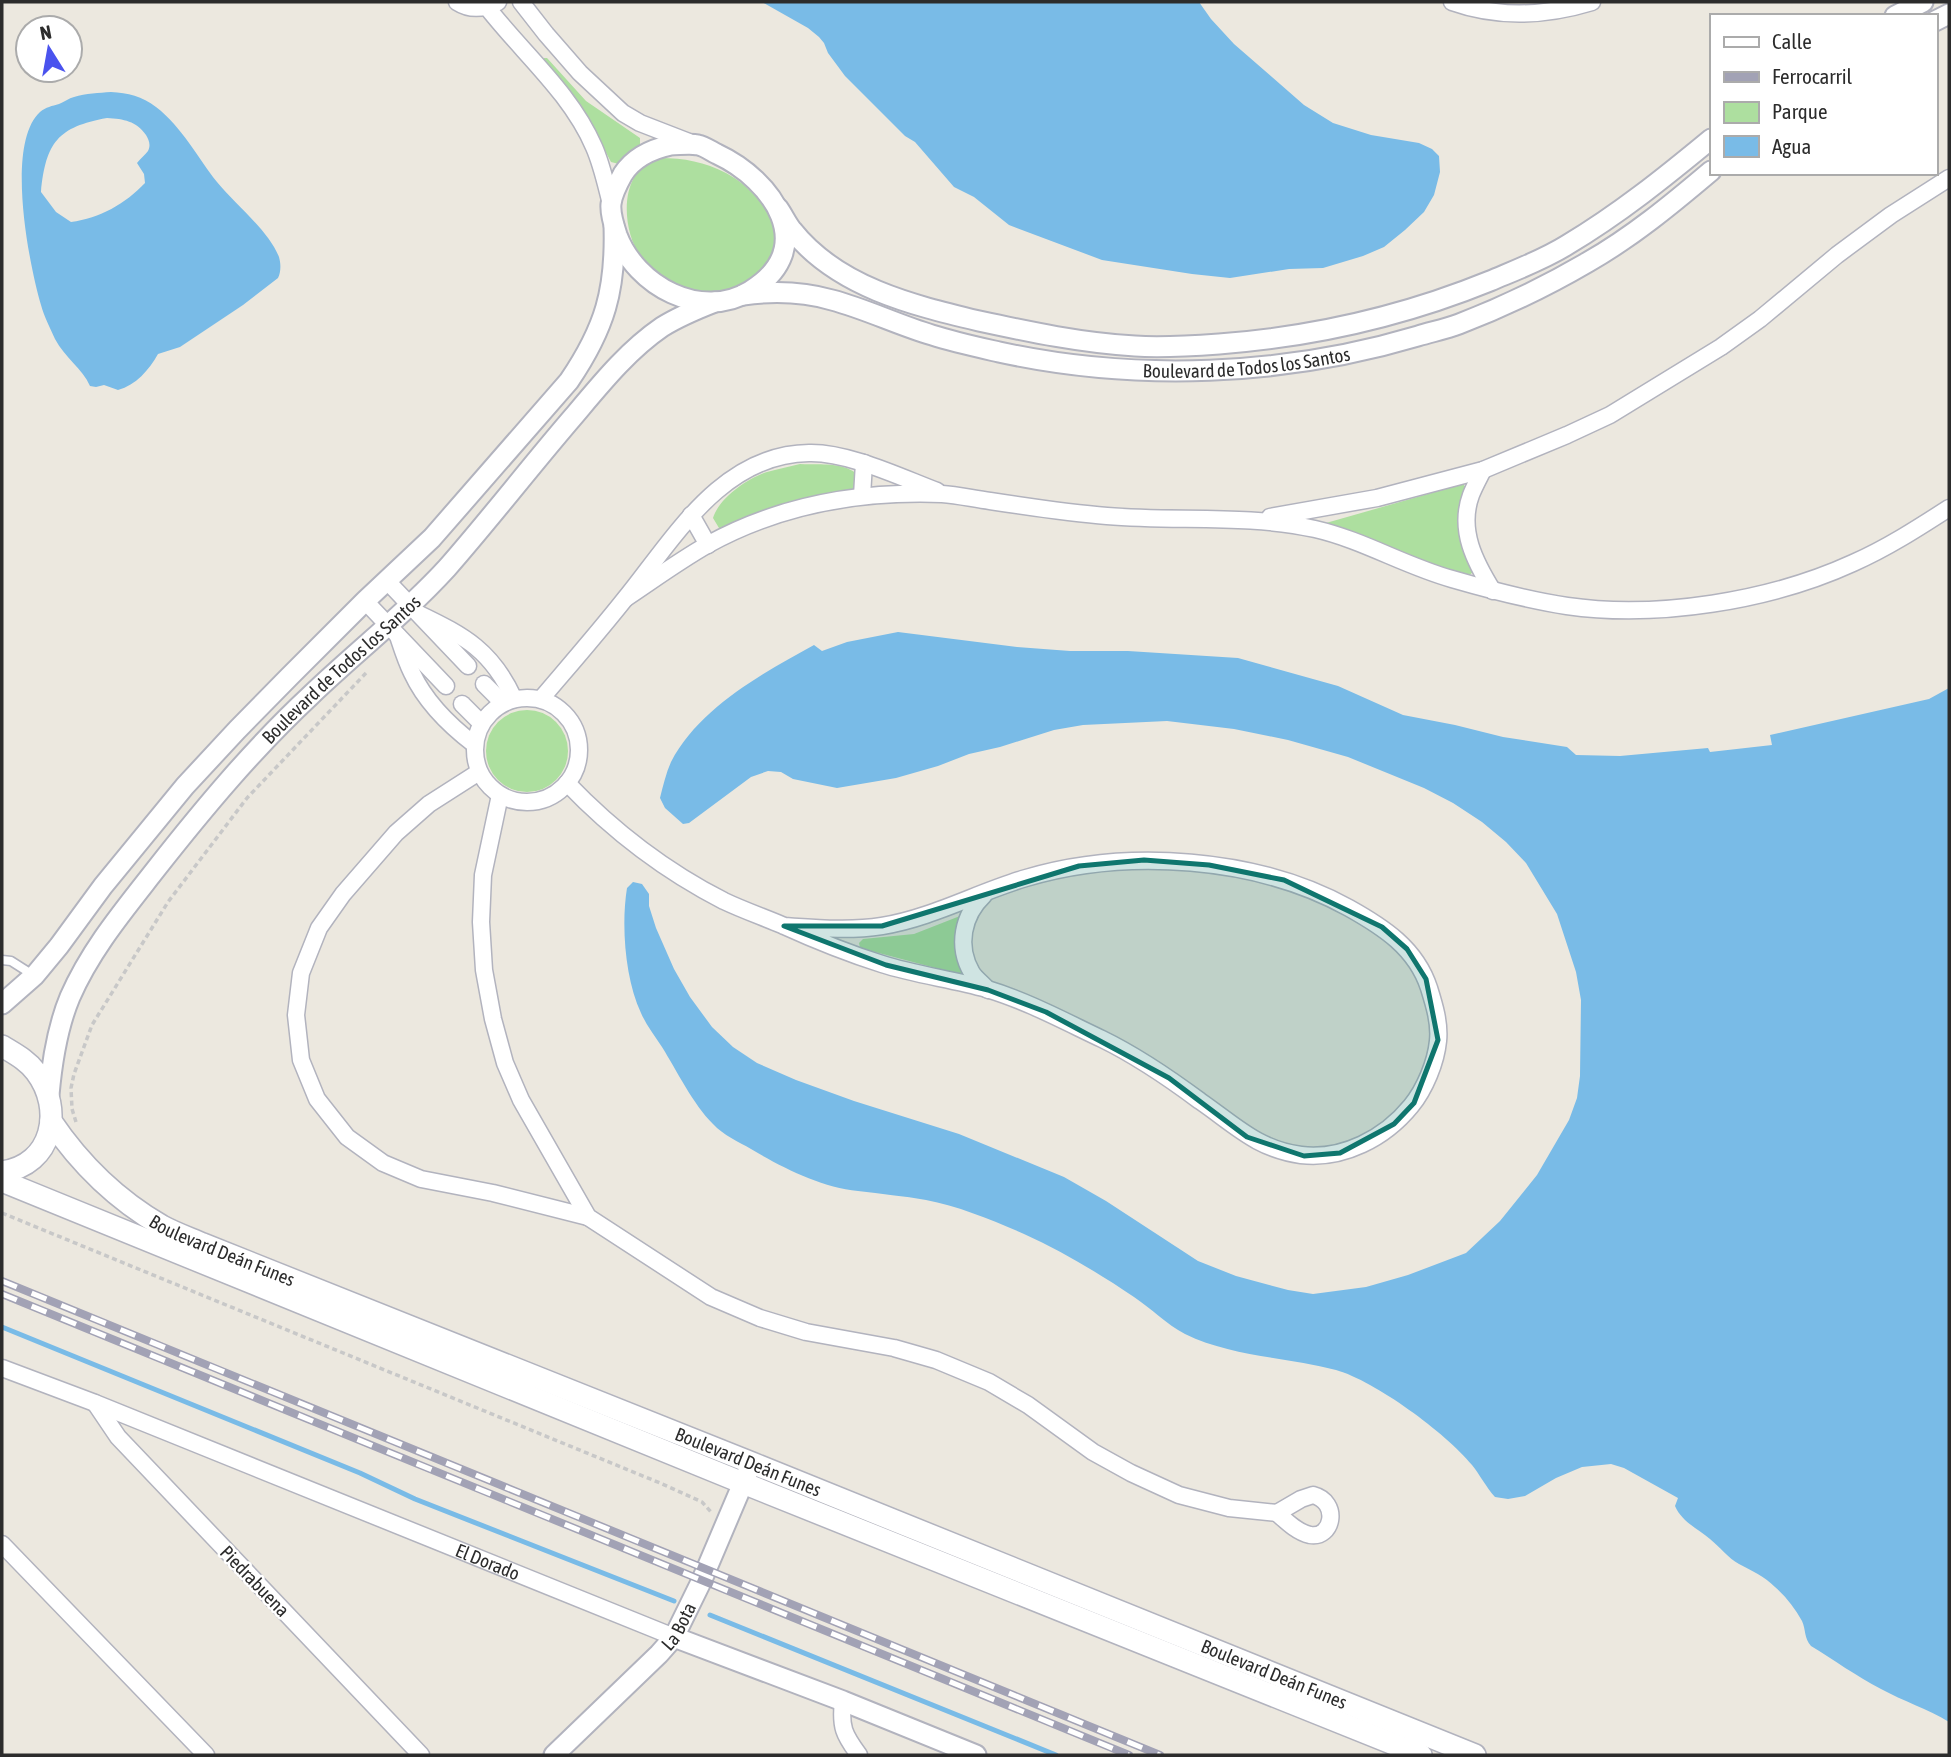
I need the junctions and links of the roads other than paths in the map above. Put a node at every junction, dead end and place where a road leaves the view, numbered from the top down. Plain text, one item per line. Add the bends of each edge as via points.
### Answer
1 (457, 2) edge
2 (521, 2) edge
3 (1452, 2) edge
4 (1592, 2) edge
5 (1923, 2) edge
6 (490, 4) edge
7 (1899, 14) edge
8 (546, 34) junction
9 (525, 52) junction
10 (1710, 140) edge
11 (698, 145) junction
12 (1710, 172) edge
13 (1949, 178) edge
14 (611, 204) junction
15 (778, 208) junction
16 (614, 226) junction
17 (743, 295) junction
18 (715, 302) junction
19 (864, 463) junction
20 (1483, 470) junction
21 (945, 494) junction
22 (862, 496) junction
23 (1949, 508) edge
24 (691, 515) junction
25 (1257, 519) junction
26 (708, 545) junction
27 (387, 581) junction
28 (1493, 591) junction
29 (626, 598) junction
30 (365, 601) junction
31 (415, 610) junction
32 (393, 631) junction
33 (450, 648) junction
34 (468, 666) dead end
35 (429, 668) junction
36 (484, 684) dead end
37 (446, 687) dead end
38 (541, 699) junction
39 (509, 701) junction
40 (462, 704) dead end
41 (481, 723) junction
42 (475, 745) junction
43 (479, 772) junction
44 (567, 783) junction
45 (500, 795) junction
46 (989, 891) junction
47 (784, 926) junction
48 (2, 960) edge
49 (35, 975) junction
50 (988, 990) junction
51 (2, 1004) edge
52 (2, 1046) edge
53 (49, 1095) junction
54 (51, 1121) junction
55 (2, 1172) edge
56 (2, 1181) edge
57 (588, 1217) junction
58 (2, 1368) edge
59 (95, 1403) junction
60 (752, 1463) junction
61 (743, 1483) junction
62 (1277, 1513) dead end
63 (2, 1544) edge
64 (674, 1637) junction
65 (843, 1701) junction
66 (206, 1755) edge
67 (421, 1755) edge
68 (554, 1755) edge
69 (859, 1755) edge
70 (976, 1755) edge
71 (1421, 1755) edge
72 (1475, 1755) edge

1 - 6 street via 474,8
2 - 8 street
3 - 4 street via 1495,12 1540,13
5 - 7 street
6 - 9 street
8 - 9 street
8 - 11 street via 623,113
9 - 14 street via 581,122 604,174
10 - 15 street, Boulevard de Todos los Santos via 1608,219 1565,246 1487,282 1432,303 1342,326 1286,337 1181,347 1136,347 1046,336 898,299 832,268 792,230
11 - 14 street via 653,149 636,160 618,183
11 - 15 street via 747,171
12 - 17 street, Boulevard de Todos los Santos via 1636,230 1544,285 1458,324 1309,361 1187,371 1067,364 932,335 832,300 786,293
13 - 20 street via 1891,215 1760,319 1680,374 1609,415
14 - 16 street
15 - 17 street via 784,226 782,258 763,283
16 - 18 street via 630,260 647,279 668,292
16 - 27 street, Boulevard de Todos los Santos via 611,290 584,359 441,528
17 - 18 street
18 - 31 street, Boulevard de Todos los Santos via 665,325 632,351
19 - 21 street
19 - 22 street
19 - 24 street via 810,452 778,457 722,485
20 - 25 street via 1377,498
20 - 28 street via 1465,522 1476,564
21 - 22 street
21 - 25 street via 1150,520
22 - 26 street via 800,507
23 - 28 street via 1852,564 1792,586 1734,600 1628,610 1569,606
24 - 26 street
24 - 29 street
25 - 28 street via 1342,536 1446,578
26 - 29 street
27 - 30 street, Boulevard de Todos los Santos
27 - 31 street
29 - 38 street
30 - 32 street
30 - 49 street, Boulevard de Todos los Santos via 185,786
31 - 32 street, Boulevard de Todos los Santos
31 - 33 street
31 - 39 street via 468,640 490,660 508,685
32 - 35 street
32 - 42 street via 425,696
32 - 53 street, Boulevard de Todos los Santos via 311,695 254,752 115,921 69,1000 53,1056
33 - 34 street
33 - 35 street
35 - 37 street
36 - 39 street
38 - 39 street
38 - 44 street via 557,706 577,734 580,752
39 - 41 street
40 - 41 street
41 - 42 street
42 - 43 street
43 - 45 street
43 - 57 street via 429,804 397,833 319,928 301,974 296,1015 302,1060 317,1099 346,1136 383,1163 421,1179
44 - 45 street via 550,796 528,802
44 - 47 street via 603,820 659,863 724,900
45 - 57 street via 483,875 481,922 493,1019 521,1100
46 - 47 street via 882,926
46 - 50 street via 973,905 964,932 967,963
46 - 50 street via 1079,866 1144,860 1209,865 1284,880 1371,920 1407,949 1426,979 1436,1009 1438,1040 1430,1073 1414,1103 1394,1124 1367,1143 1340,1153 1304,1156 1247,1137 1169,1078 1117,1046
47 - 50 street via 886,965
48 - 49 lane
49 - 51 street, Boulevard de Todos los Santos
52 - 53 main road via 37,1072
53 - 54 main road
54 - 55 main road via 40,1152 24,1165
54 - 60 main road, Boulevard Deán Funes via 91,1171 163,1226
56 - 61 main road, Boulevard Deán Funes
57 - 62 street via 711,1297 806,1332 936,1360 989,1382 1131,1473 1228,1508
58 - 59 street, El Dorado
59 - 64 street, El Dorado
59 - 67 street, Piedrabuena via 118,1437
60 - 61 street, La Bota
60 - 72 main road, Boulevard Deán Funes
61 - 64 street, La Bota
61 - 71 main road, Boulevard Deán Funes
63 - 66 street
64 - 65 street, El Dorado
64 - 68 street, La Bota
65 - 69 street via 841,1720 846,1737
65 - 70 street, El Dorado

